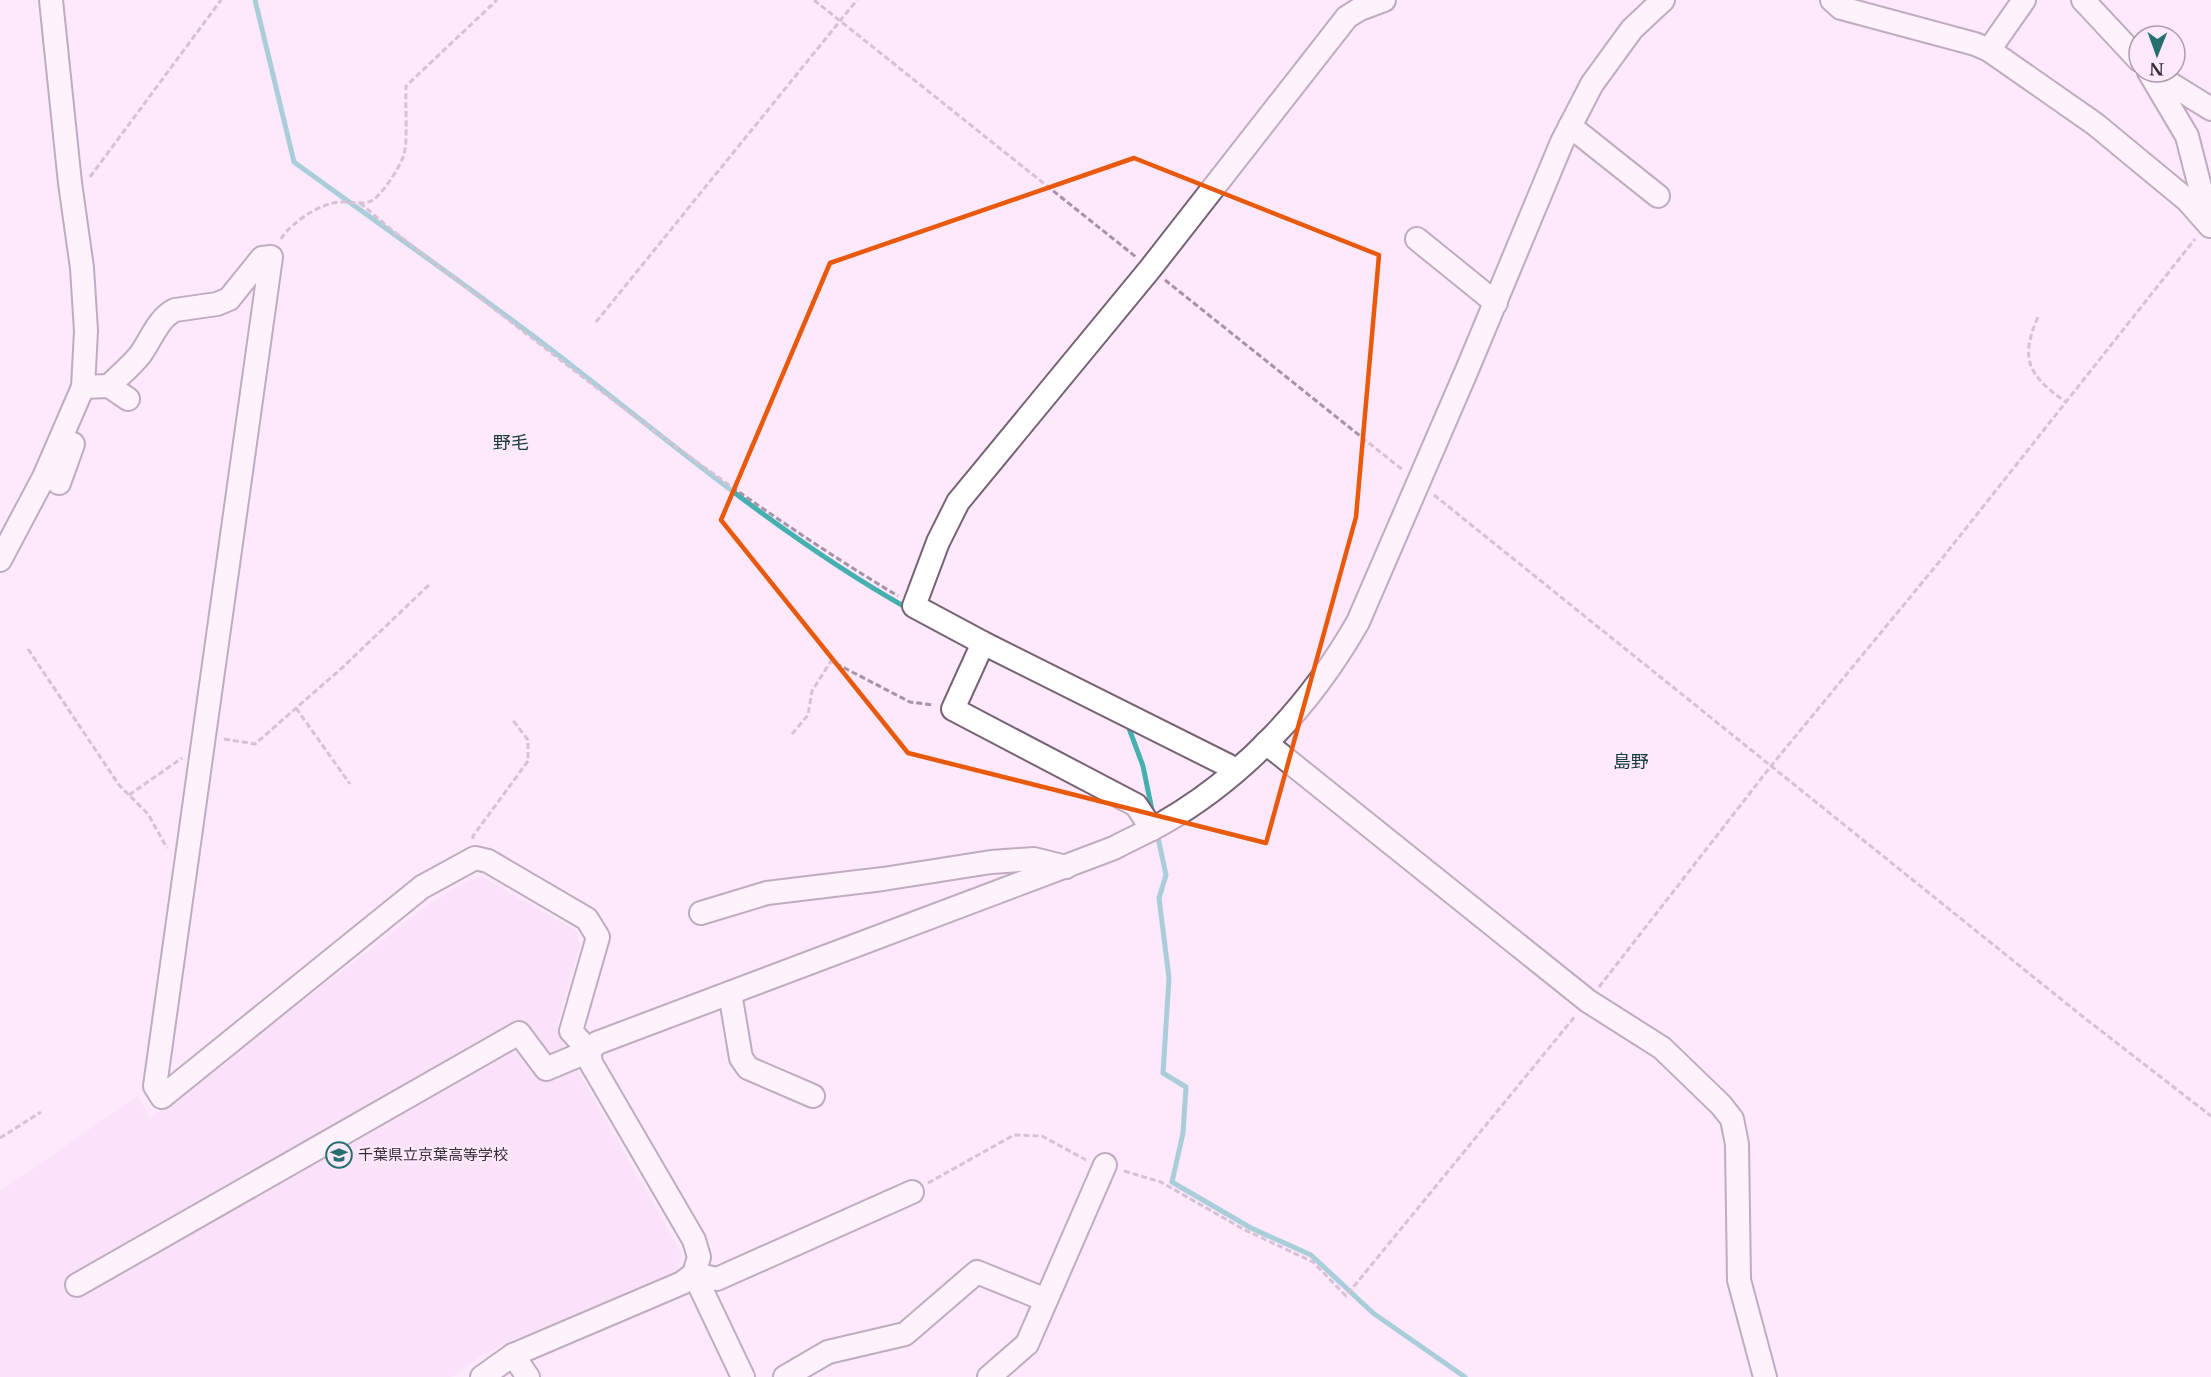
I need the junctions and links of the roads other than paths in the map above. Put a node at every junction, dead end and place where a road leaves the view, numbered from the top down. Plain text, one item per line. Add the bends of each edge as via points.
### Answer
1 (51, 0) edge
2 (1384, 0) edge
3 (1663, 0) edge
4 (1832, 0) edge
5 (2024, 0) edge
6 (2083, 0) edge
7 (2127, 47) edge
8 (1989, 50) junction
9 (2157, 84) edge
10 (2169, 84) edge
11 (2211, 110) edge
12 (1570, 126) junction
13 (1658, 196) dead end
14 (2211, 228) edge
15 (1417, 239) dead end
16 (1496, 303) junction
17 (95, 387) junction
18 (128, 399) dead end
19 (59, 483) dead end
20 (0, 560) edge
21 (983, 643) junction
22 (1266, 743) junction
23 (1238, 770) junction
24 (1152, 829) junction
25 (1066, 867) junction
26 (701, 913) dead end
27 (730, 993) junction
28 (589, 1051) junction
29 (813, 1096) dead end
30 (1105, 1165) road end
31 (912, 1192) road end
32 (694, 1274) junction
33 (76, 1285) dead end
34 (1046, 1300) junction
35 (513, 1355) junction
36 (482, 1377) edge
37 (528, 1377) edge
38 (742, 1377) edge
39 (785, 1377) edge
40 (989, 1377) edge
41 (1765, 1377) edge

1 - 17 street
2 - 21 street via 1347,17 1150,269 958,502 914,606
3 - 12 street via 1632,29 1592,84
4 - 8 street via 1841,8
5 - 8 street
6 - 7 street
8 - 14 street via 2095,124 2187,200
9 - 14 street via 2187,136
10 - 11 street
12 - 13 street
12 - 16 street
15 - 16 street
16 - 22 street via 1358,622 1318,685
17 - 18 street
17 - 19 street
17 - 20 street
17 - 28 street via 140,355 170,312 229,299 262,258 271,257 155,1086 162,1097 422,887 476,858 488,861 587,919 598,937 571,1031
21 - 23 street
21 - 24 street via 953,709 1136,805
22 - 23 street
22 - 41 street via 1588,1001 1662,1048 1721,1105 1732,1119 1737,1144 1739,1280
23 - 24 street
24 - 25 street
25 - 26 street via 1034,859 991,862 767,893
25 - 27 street
27 - 28 street via 597,1043
27 - 29 street via 741,1058 748,1068
28 - 32 street via 591,1064 694,1240 699,1257
28 - 33 street via 546,1070 519,1033
30 - 34 street
31 - 32 street via 717,1279
32 - 35 street via 682,1283
32 - 38 street
34 - 39 street via 977,1272 905,1334 828,1352
34 - 40 street via 1027,1344
35 - 36 street
35 - 37 street

